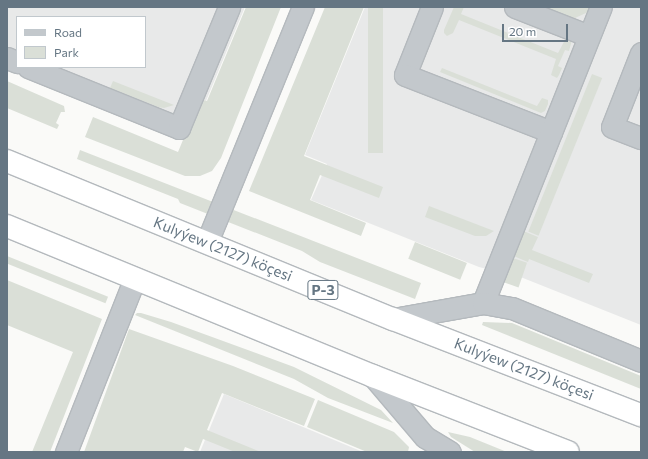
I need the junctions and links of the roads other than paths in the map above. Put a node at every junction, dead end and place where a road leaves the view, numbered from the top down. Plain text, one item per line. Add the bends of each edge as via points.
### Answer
1 (229, 7) edge
2 (303, 7) edge
3 (432, 7) edge
4 (515, 7) edge
5 (601, 7) edge
6 (589, 36) junction
7 (641, 53) edge
8 (30, 68) edge
9 (551, 132) junction
10 (641, 138) edge
11 (7, 161) edge
12 (7, 226) edge
13 (207, 242) junction
14 (135, 278) junction
15 (483, 303) junction
16 (393, 319) junction
17 (641, 361) edge
18 (373, 376) junction
19 (641, 415) edge
20 (422, 444) edge
21 (66, 452) edge
22 (450, 452) edge
23 (568, 452) edge

1 - 8 street via 180,128
2 - 13 street
3 - 9 street via 404,75
4 - 6 street
5 - 6 street
6 - 9 street
7 - 10 street via 612,127
9 - 15 street
11 - 13 highway, Kulyýew (2127) köçesi / P-3
12 - 14 highway
13 - 16 highway, Kulyýew (2127) köçesi / P-3
14 - 18 highway
14 - 21 street
15 - 16 street
15 - 17 street via 512,308
16 - 19 highway, Kulyýew (2127) köçesi / P-3
18 - 20 street
18 - 23 highway
20 - 22 street

